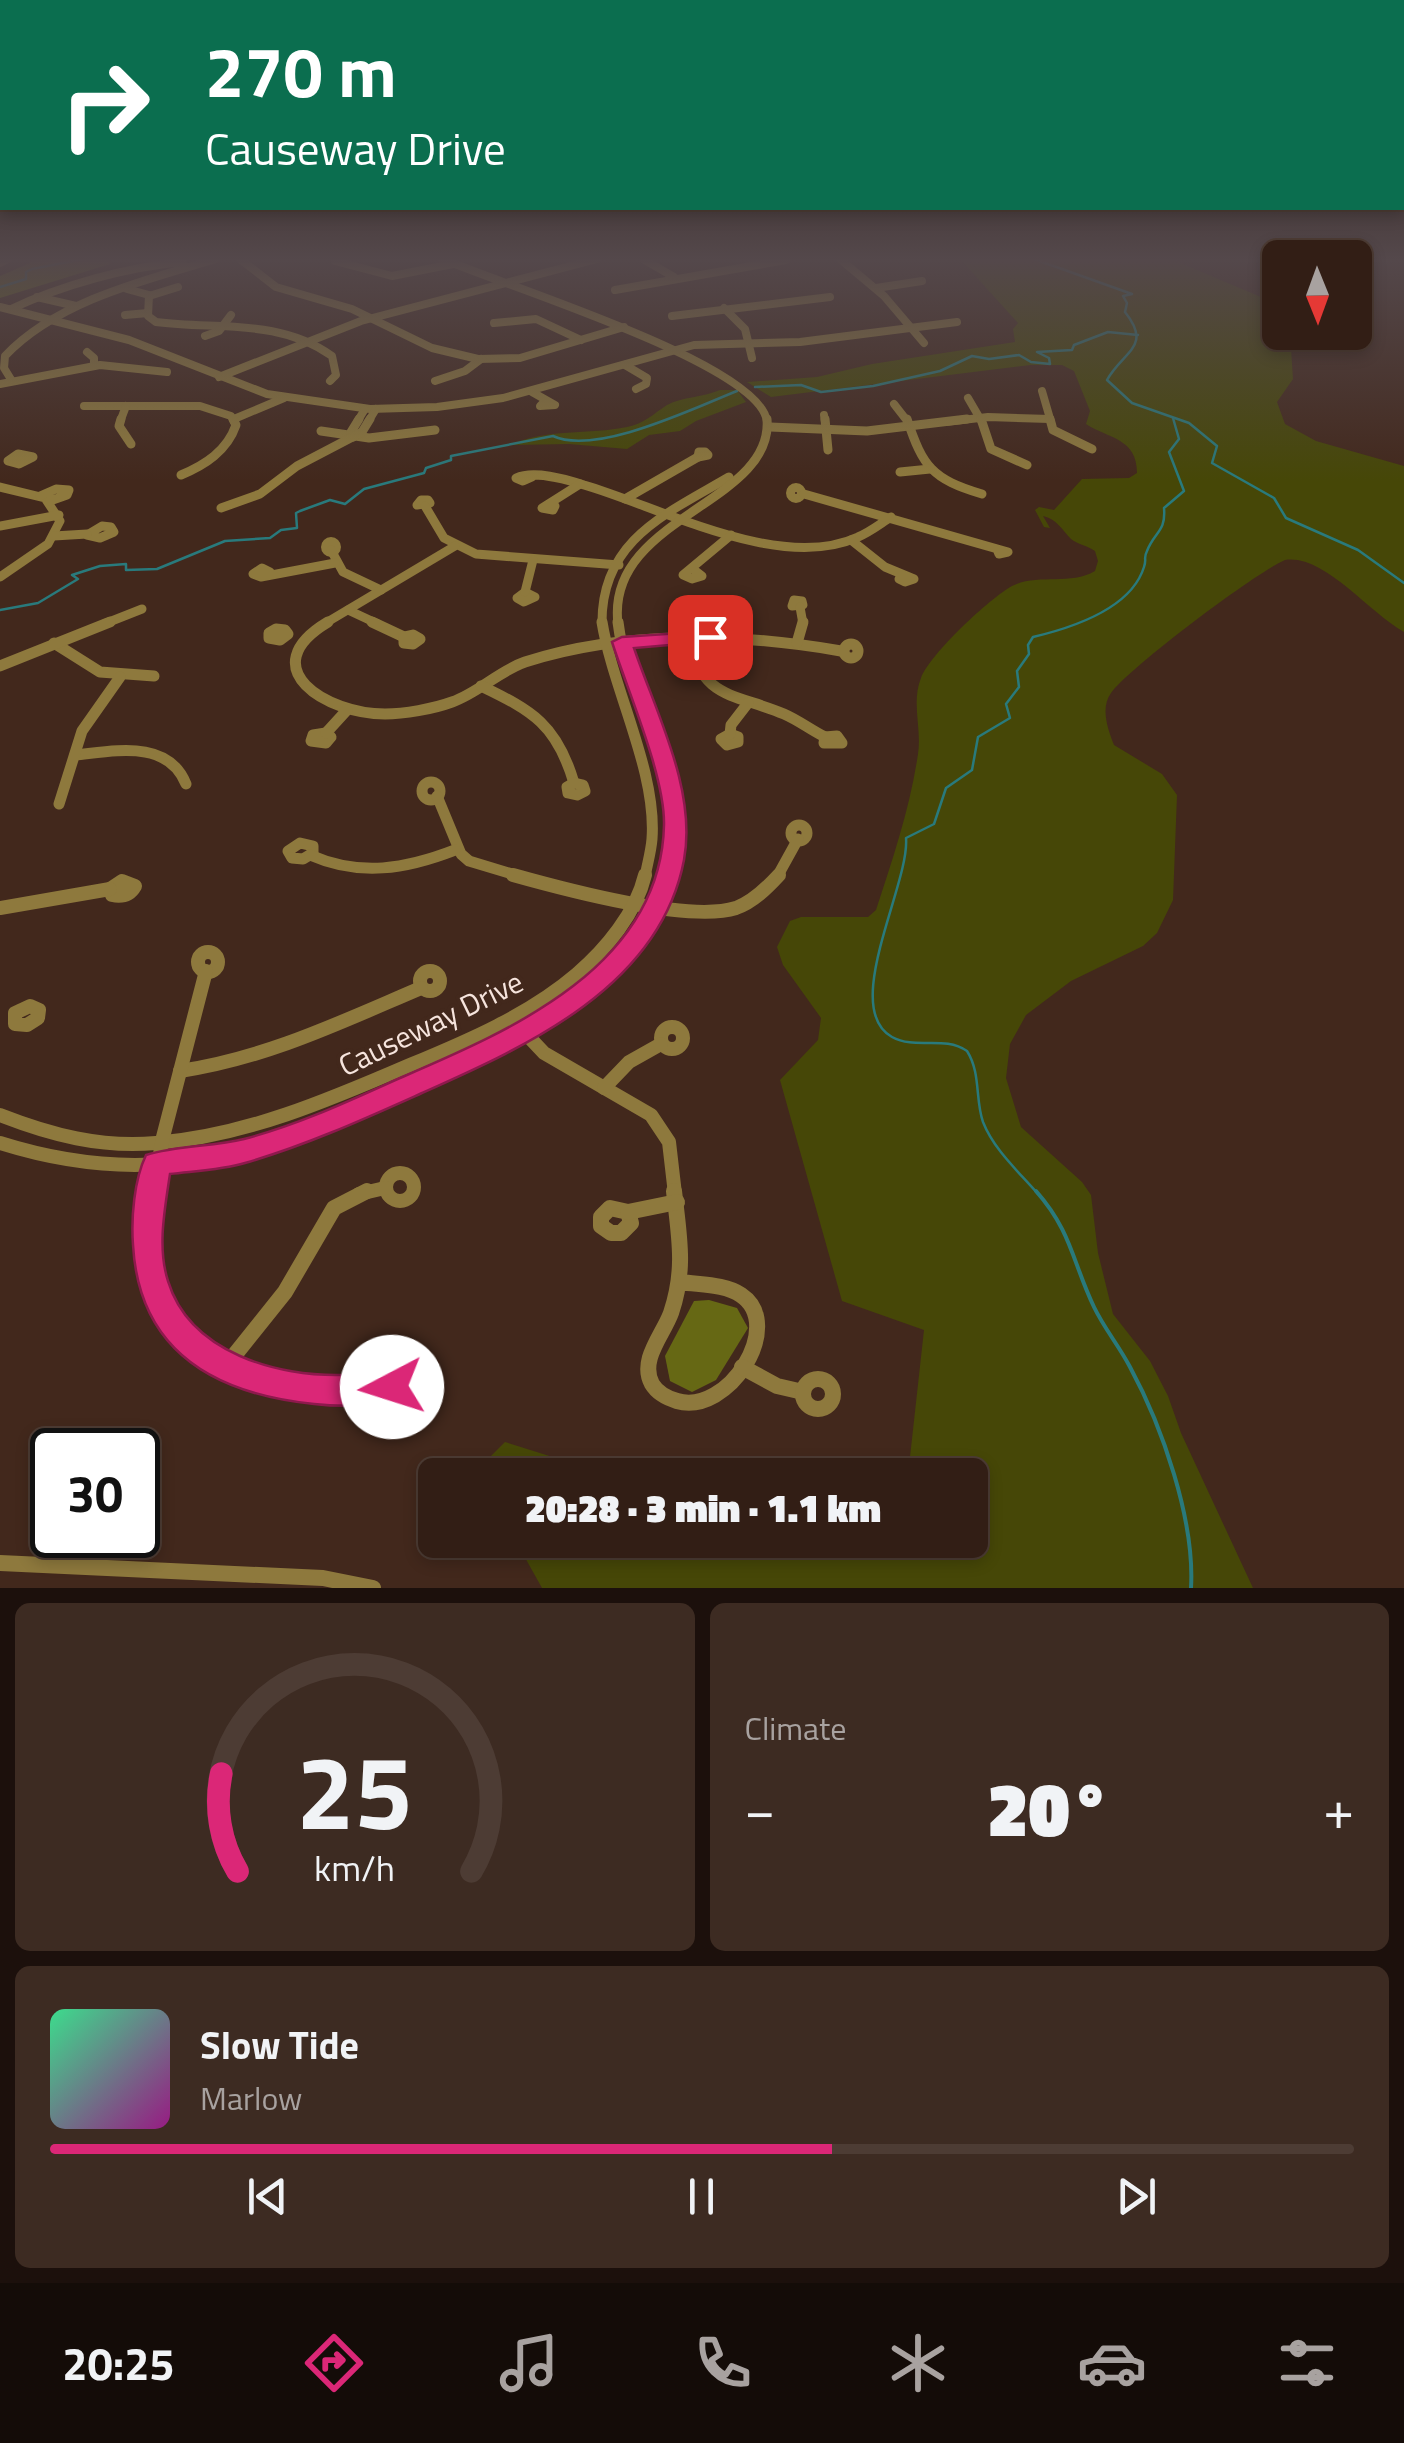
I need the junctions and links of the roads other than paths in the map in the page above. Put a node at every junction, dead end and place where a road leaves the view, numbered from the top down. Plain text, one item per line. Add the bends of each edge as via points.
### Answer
1 (31, 333) edge
2 (102, 333) edge
3 (209, 333) edge
4 (281, 333) edge
5 (329, 333) edge
6 (402, 333) edge
7 (566, 333) edge
8 (605, 333) edge
9 (635, 333) edge
10 (746, 333) edge
11 (870, 333) edge
12 (916, 333) edge
13 (204, 336) dead end
14 (0, 338) edge
15 (20, 339) junction
16 (580, 340) junction
17 (307, 341) junction
18 (750, 343) junction
19 (924, 343) dead end
20 (671, 350) junction
21 (87, 352) dead end
22 (752, 358) dead end
23 (2, 360) edge
24 (481, 360) junction
25 (625, 364) junction
26 (94, 365) junction
27 (167, 372) dead end
28 (219, 377) junction
29 (12, 381) junction
30 (330, 381) dead end
31 (435, 381) dead end
32 (0, 384) edge
33 (636, 389) dead end
34 (1042, 391) dead end
35 (532, 392) junction
36 (279, 397) junction
37 (968, 398) dead end
38 (544, 402) dead end
39 (894, 404) dead end
40 (84, 406) dead end
41 (126, 406) junction
42 (365, 408) junction
43 (376, 409) junction
44 (824, 415) dead end
45 (232, 418) junction
46 (975, 418) junction
47 (1050, 418) junction
48 (911, 429) junction
49 (435, 430) dead end
50 (769, 430) junction
51 (321, 432) dead end
52 (828, 432) junction
53 (353, 437) junction
54 (131, 444) dead end
55 (1092, 449) dead end
56 (828, 450) dead end
57 (698, 456) dead end
58 (1026, 465) dead end
59 (930, 469) junction
60 (900, 472) dead end
61 (182, 475) dead end
62 (532, 477) dead end
63 (580, 484) junction
64 (0, 487) edge
65 (804, 494) dead end
66 (982, 494) dead end
67 (625, 498) junction
68 (551, 504) dead end
69 (425, 506) dead end
70 (221, 508) dead end
71 (59, 515) junction
72 (675, 516) junction
73 (891, 517) junction
74 (0, 526) edge
75 (87, 534) dead end
76 (731, 535) junction
77 (54, 536) junction
78 (851, 540) junction
79 (455, 546) junction
80 (997, 549) dead end
81 (331, 550) dead end
82 (533, 560) junction
83 (335, 563) junction
84 (613, 564) junction
85 (628, 566) junction
86 (693, 569) dead end
87 (270, 572) dead end
88 (901, 576) dead end
89 (0, 577) edge
90 (381, 590) junction
91 (524, 592) dead end
92 (800, 607) dead end
93 (142, 609) dead end
94 (348, 610) junction
95 (287, 636) dead end
96 (404, 637) dead end
97 (690, 637) junction
98 (307, 638) junction
99 (622, 642) junction
100 (797, 642) junction
101 (54, 643) junction
102 (604, 644) junction
103 (842, 651) dead end
104 (0, 666) edge
105 (154, 676) dead end
106 (120, 678) junction
107 (481, 686) junction
108 (748, 704) junction
109 (347, 710) junction
110 (326, 733) dead end
111 (730, 734) dead end
112 (825, 737) dead end
113 (75, 755) junction
114 (574, 783) dead end
115 (186, 784) dead end
116 (437, 796) dead end
117 (59, 804) dead end
118 (798, 839) dead end
119 (455, 850) junction
120 (310, 856) dead end
121 (110, 889) dead end
122 (634, 900) junction
123 (656, 905) junction
124 (0, 908) edge
125 (206, 970) dead end
126 (421, 988) dead end
127 (512, 1019) junction
128 (525, 1033) junction
129 (661, 1044) dead end
130 (180, 1071) junction
131 (604, 1088) junction
132 (0, 1115) edge
133 (161, 1143) junction
134 (0, 1144) edge
135 (157, 1164) junction
136 (385, 1188) dead end
137 (677, 1202) junction
138 (628, 1212) dead end
139 (681, 1282) junction
140 (742, 1366) junction
141 (225, 1367) junction
142 (390, 1383) dead end
143 (803, 1392) dead end
144 (0, 1563) edge
145 (216, 1581) edge
146 (374, 1588) edge

1 - 15 street
2 - 28 street
3 - 13 street
4 - 17 street
5 - 17 street
6 - 24 street
7 - 16 street
8 - 16 street
9 - 20 street
10 - 18 street
11 - 18 street
12 - 19 street
14 - 15 street
15 - 23 street
16 - 24 street via 515,359
17 - 28 street
17 - 30 street via 332,356 336,374
18 - 20 street
18 - 22 street
20 - 25 street
20 - 50 street via 750,393
21 - 26 street
23 - 29 street
24 - 31 street
25 - 33 street via 647,378
25 - 35 street
26 - 27 street
26 - 29 street
28 - 36 street
29 - 32 street
34 - 47 street
35 - 38 street
35 - 43 street via 451,406
36 - 42 street
36 - 45 street
37 - 46 street
39 - 48 street
40 - 41 street
41 - 45 street via 200,406
41 - 54 street via 119,426
42 - 43 street
42 - 53 street
43 - 53 street
44 - 52 street
45 - 61 street via 235,431 224,446
46 - 47 street
46 - 48 street
46 - 58 street via 991,448
47 - 55 street via 1058,435
48 - 52 street
48 - 59 street
49 - 53 street
50 - 52 street
50 - 72 street, Causeway Drive via 762,451 733,483
51 - 53 street
52 - 56 street
53 - 70 street via 260,494
57 - 67 street
59 - 60 street
59 - 66 street
62 - 63 street
63 - 67 street
63 - 68 street
64 - 71 street via 45,498
65 - 73 street
67 - 72 street
69 - 79 street via 438,532
71 - 74 street
71 - 77 street
72 - 76 street
72 - 84 street, Causeway Drive via 638,536
72 - 85 street, Causeway Drive
73 - 78 street
73 - 80 street
75 - 77 street
76 - 78 street via 816,546
76 - 86 street
77 - 89 street
78 - 88 street
79 - 82 street
79 - 90 street
81 - 83 street
82 - 84 street
82 - 91 street
83 - 87 street
83 - 90 street
84 - 85 street
84 - 102 street, Causeway Drive via 598,604
85 - 99 street, Causeway Drive via 616,604
90 - 94 street
92 - 100 street via 804,620
93 - 101 street
94 - 96 street
94 - 98 street
95 - 98 street
97 - 99 street
97 - 100 street
97 - 108 street via 698,674
98 - 109 street via 296,664 301,683
99 - 102 street
99 - 123 street, Causeway Drive via 674,802 675,844
100 - 103 street
101 - 104 street
101 - 106 street via 84,668
102 - 107 street via 541,656
102 - 122 street, Causeway Drive via 653,805 651,857
105 - 106 street
106 - 113 street via 86,724
107 - 109 street via 415,712
107 - 114 street via 553,728
108 - 111 street
108 - 112 street
109 - 110 street
113 - 115 street via 158,754 179,766
113 - 117 street
116 - 119 street
118 - 123 street via 775,878 746,904 704,913
119 - 120 street via 380,870
119 - 122 street via 480,866
121 - 124 street
122 - 123 street
122 - 127 street, Causeway Drive via 578,972
123 - 128 street, Causeway Drive via 607,972
125 - 130 street
126 - 130 street via 275,1050
127 - 128 street
127 - 133 street, Causeway Drive via 288,1117
128 - 131 street
128 - 135 street, Causeway Drive via 293,1136
129 - 131 street via 629,1062
130 - 133 street
131 - 137 street via 652,1114 664,1129
132 - 133 street, Causeway Drive via 79,1139
133 - 135 street
134 - 135 street, Causeway Drive via 76,1162
135 - 141 street via 147,1226 151,1280 175,1328
136 - 141 street via 356,1194 324,1218 293,1282
137 - 138 street
137 - 139 street
139 - 140 street via 734,1292 755,1310 759,1334
139 - 140 street via 649,1355 652,1384 674,1402 695,1406 724,1392
140 - 143 street
141 - 142 street via 303,1389 365,1390
144 - 145 street
145 - 146 street via 323,1578

